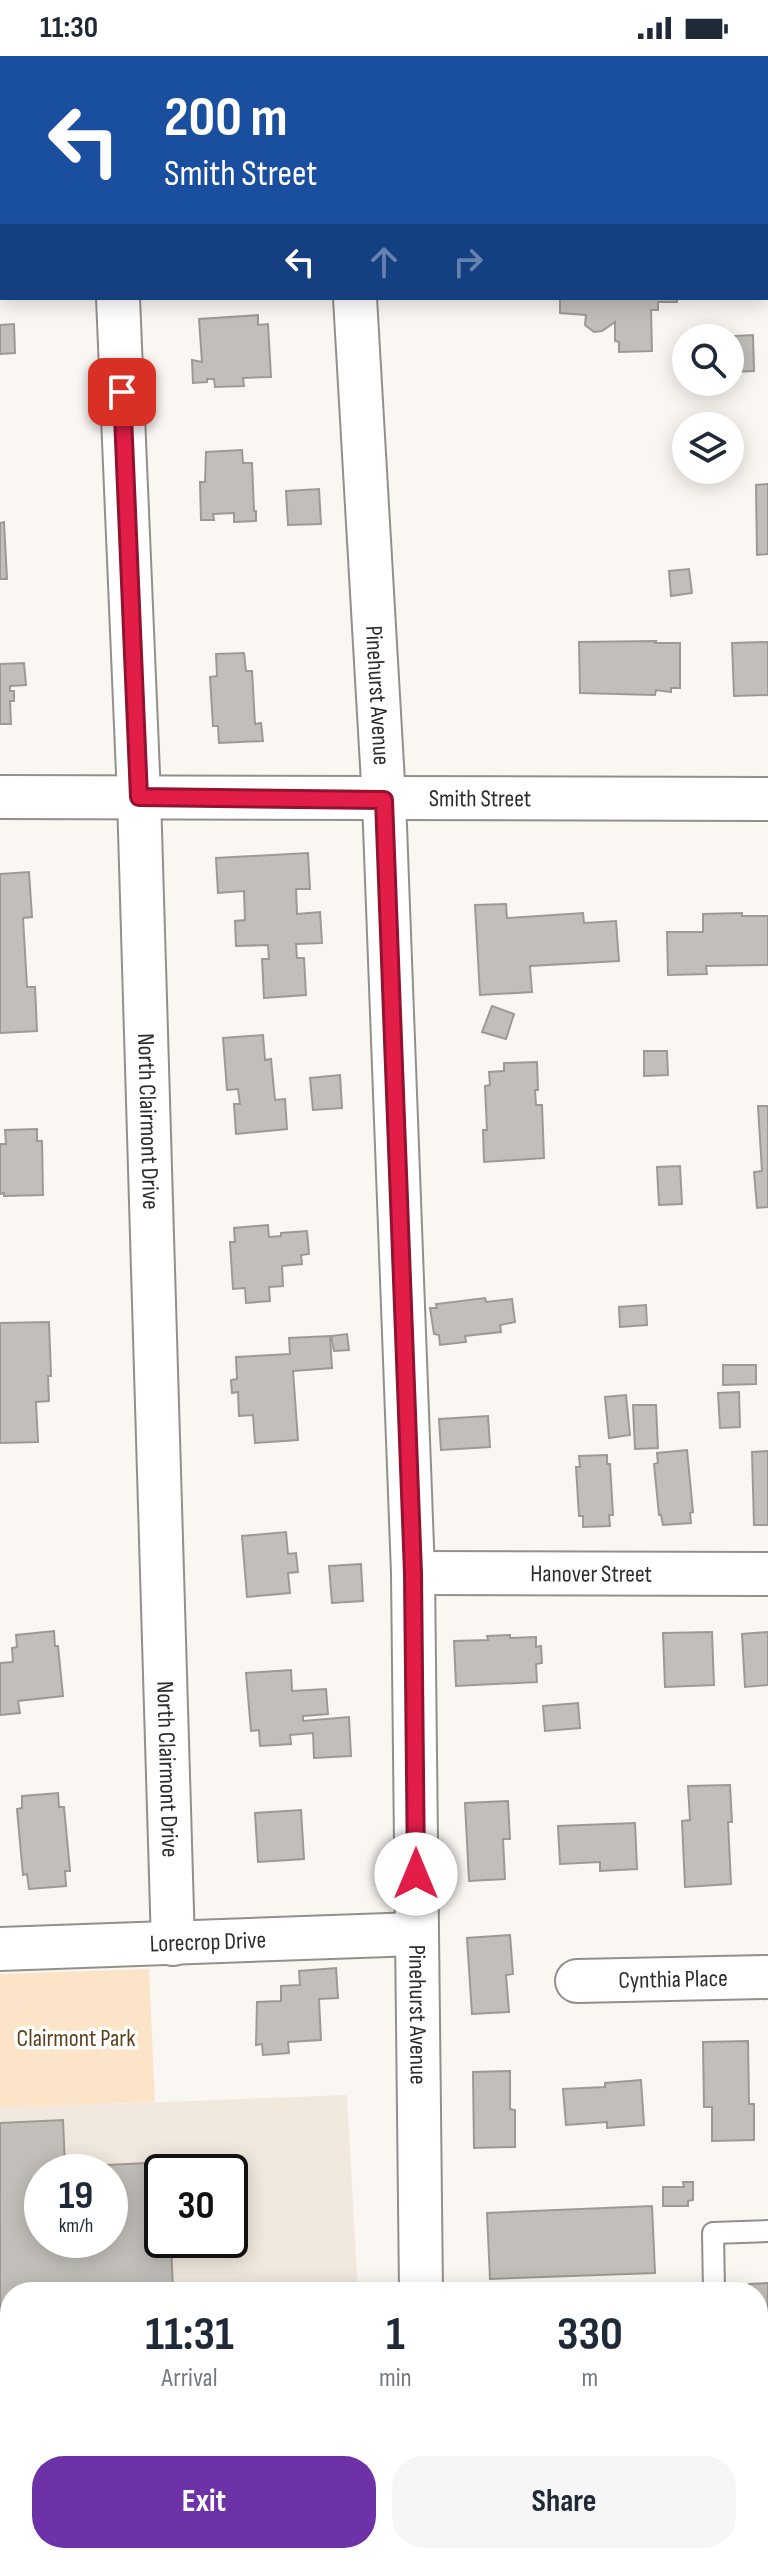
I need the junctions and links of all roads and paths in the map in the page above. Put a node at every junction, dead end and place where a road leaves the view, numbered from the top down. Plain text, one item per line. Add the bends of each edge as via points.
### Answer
1 (118, 300) edge
2 (355, 300) edge
3 (0, 797) edge
4 (139, 797) junction
5 (768, 799) edge
6 (384, 800) junction
7 (413, 1573) junction
8 (768, 1574) edge
9 (416, 1934) junction
10 (173, 1944) junction
11 (0, 1949) edge
12 (768, 1977) edge
13 (577, 1981) dead end
14 (768, 2231) edge
15 (421, 2282) edge
16 (714, 2282) edge

1 - 4 street, North Clairmont Drive
2 - 6 street, Pinehurst Avenue
3 - 4 street, Smith Street
4 - 6 street, Smith Street
4 - 10 street, North Clairmont Drive
5 - 6 street, Smith Street
6 - 7 street, Pinehurst Avenue
7 - 8 street, Hanover Street
7 - 9 street, Pinehurst Avenue
9 - 10 street, Lorecrop Drive
9 - 15 street, Pinehurst Avenue
10 - 11 street, Lorecrop Drive
12 - 13 street, Cynthia Place
14 - 16 lane via 713,2233

